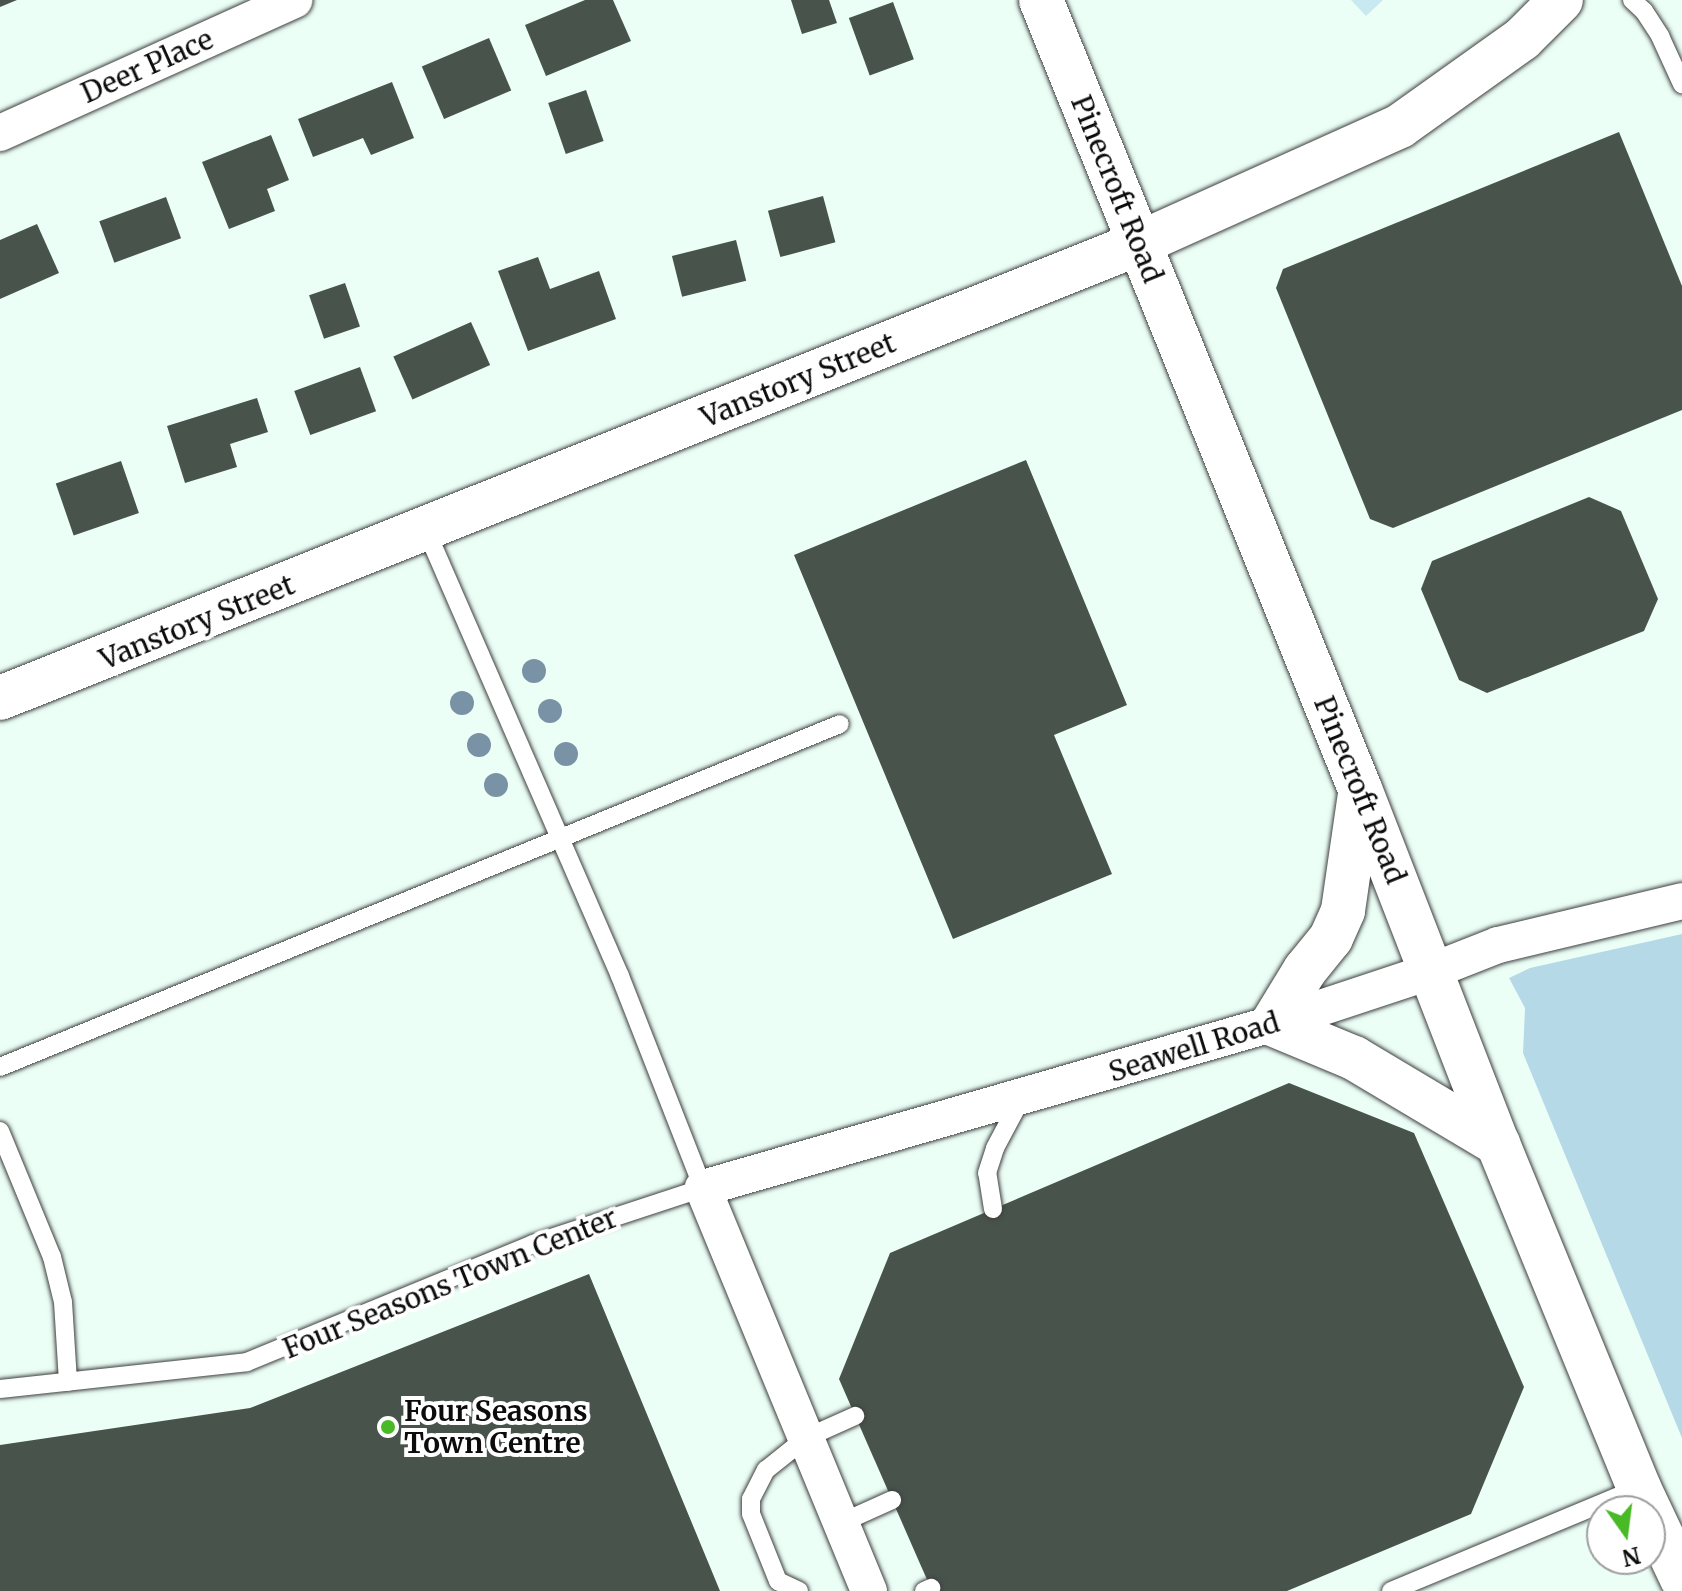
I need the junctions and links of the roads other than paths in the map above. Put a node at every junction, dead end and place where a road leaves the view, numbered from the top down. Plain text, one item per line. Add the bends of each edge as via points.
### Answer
1 (294, 0) edge
2 (1041, 0) edge
3 (1561, 0) edge
4 (1632, 0) edge
5 (1682, 84) edge
6 (0, 133) edge
7 (1140, 243) junction
8 (426, 530) junction
9 (0, 698) edge
10 (840, 724) dead end
11 (1360, 789) junction
12 (560, 838) junction
13 (1682, 901) edge
14 (1432, 971) junction
15 (1272, 1024) junction
16 (0, 1067) edge
17 (1021, 1099) junction
18 (0, 1131) edge
19 (1498, 1144) junction
20 (703, 1188) junction
21 (993, 1209) dead end
22 (68, 1382) junction
23 (0, 1389) edge
24 (855, 1416) dead end
25 (806, 1438) junction
26 (1639, 1488) junction
27 (892, 1500) dead end
28 (841, 1523) junction
29 (1682, 1579) edge
30 (799, 1591) edge
31 (868, 1591) edge
32 (1391, 1591) edge

1 - 6 street, Deer Place
2 - 7 street, Pinecroft Road
3 - 7 street, Vanstory Street via 1522,39 1400,126
4 - 5 lane via 1660,36
7 - 8 street, Vanstory Street
7 - 11 street, Pinecroft Road
8 - 9 street, Vanstory Street
8 - 12 lane
10 - 12 lane
11 - 14 street, Pinecroft Road
11 - 15 street via 1343,911 1331,938
12 - 16 lane
12 - 20 lane
13 - 14 street, Seawell Road via 1498,945
14 - 15 street, Seawell Road
14 - 19 street, Pinecroft Road
15 - 17 street, Seawell Road
15 - 19 street via 1354,1058
17 - 20 street, Seawell Road
17 - 21 lane via 987,1173
18 - 22 lane via 52,1257 63,1302
19 - 26 street, Pinecroft Road
20 - 22 lane, Four Seasons Town Center via 533,1244 247,1362
20 - 25 street
22 - 23 lane, Four Seasons Town Center
24 - 25 lane
25 - 28 street
25 - 30 lane via 766,1470 751,1499 751,1514 778,1581
26 - 29 street, Pinecroft Road
26 - 32 lane
27 - 28 lane
28 - 31 street

